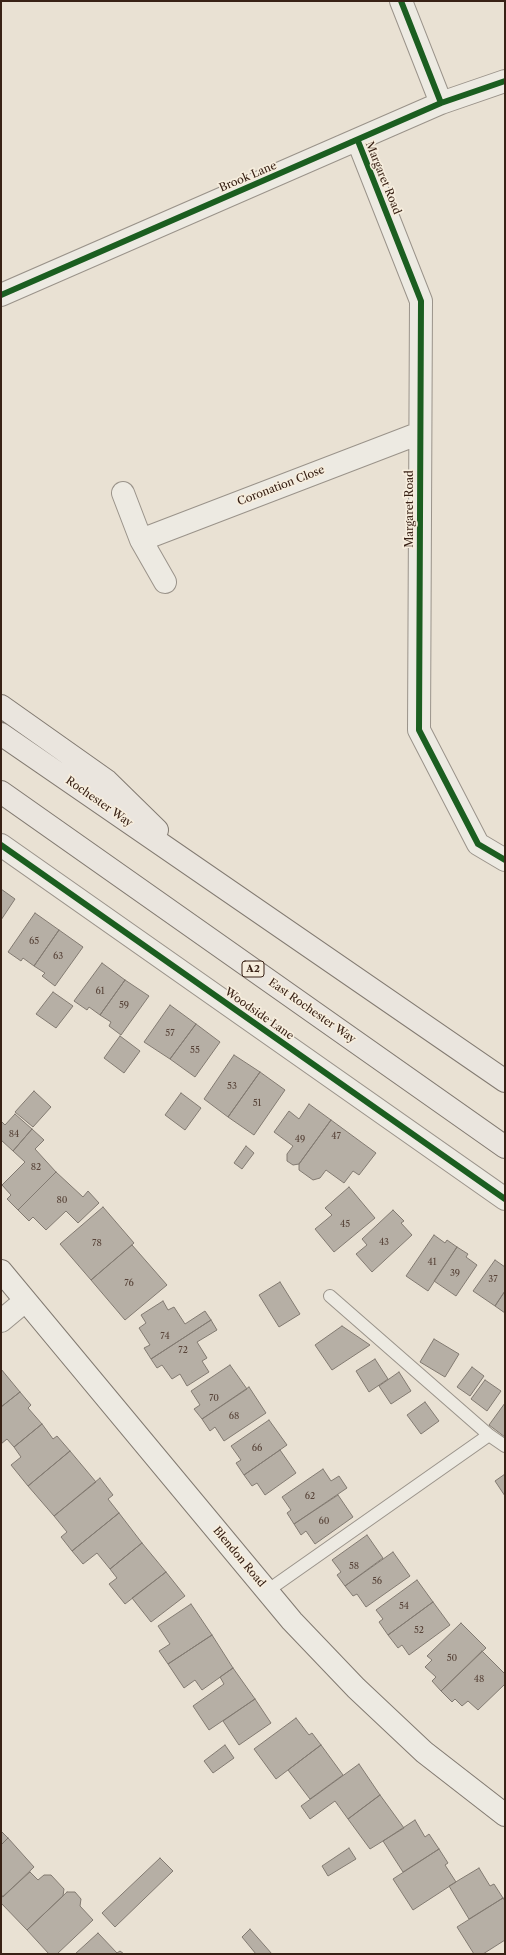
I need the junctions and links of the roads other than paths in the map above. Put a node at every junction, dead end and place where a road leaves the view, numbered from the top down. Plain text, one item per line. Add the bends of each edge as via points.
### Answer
1 (401, 1) edge
2 (505, 81) edge
3 (441, 103) junction
4 (358, 141) junction
5 (1, 295) edge
6 (420, 433) junction
7 (122, 493) dead end
8 (141, 540) junction
9 (165, 582) dead end
10 (1, 706) edge
11 (1, 734) edge
12 (1, 792) edge
13 (1, 845) edge
14 (505, 860) edge
15 (197, 871) junction
16 (505, 1081) edge
17 (505, 1147) edge
18 (505, 1199) edge
19 (1, 1271) edge
20 (330, 1296) dead end
21 (25, 1301) junction
22 (1, 1321) edge
23 (489, 1435) junction
24 (505, 1446) edge
25 (267, 1591) junction
26 (505, 1815) edge

1 - 3 street
2 - 3 street, Brook Lane
3 - 4 street, Brook Lane
4 - 5 street, Brook Lane
4 - 6 street, Margaret Road via 421,301
6 - 8 street, Coronation Close
6 - 14 street, Margaret Road via 419,730 478,844
7 - 8 street
8 - 9 street
10 - 15 highway via 107,781
11 - 15 highway, Rochester Way
12 - 17 highway, East Rochester Way / A2
13 - 18 street, Woodside Lane
15 - 16 highway
19 - 21 street, Blendon Road
20 - 23 lane
21 - 22 street
21 - 25 street, Blendon Road
23 - 24 lane
23 - 25 lane
25 - 26 street, Blendon Road via 292,1621 384,1715 424,1752

